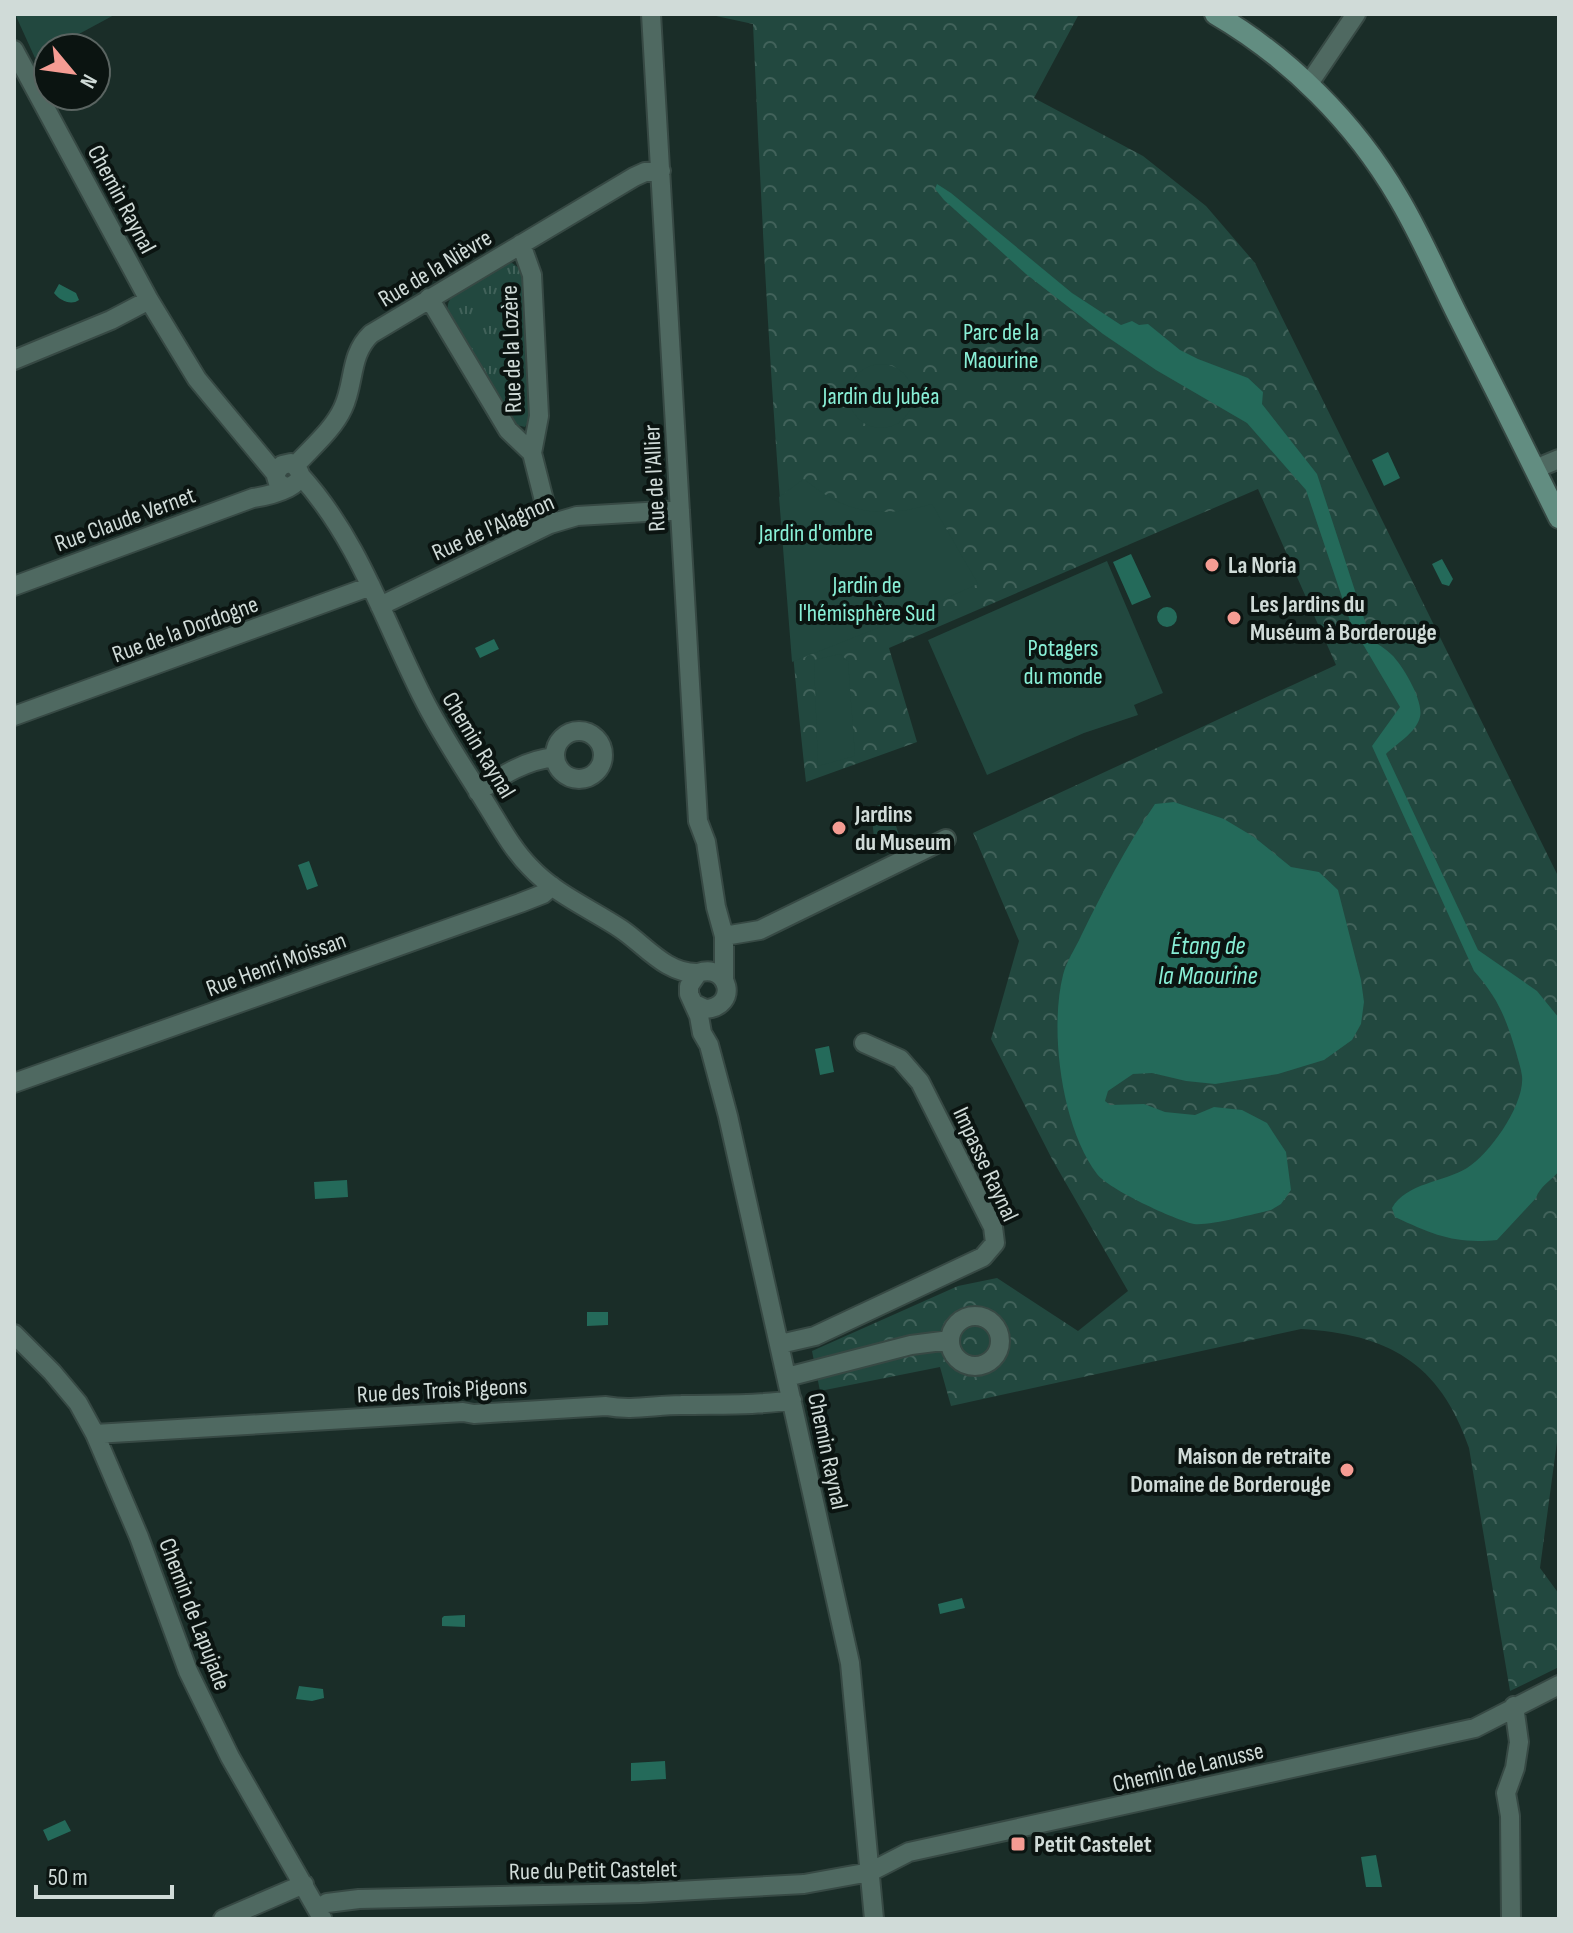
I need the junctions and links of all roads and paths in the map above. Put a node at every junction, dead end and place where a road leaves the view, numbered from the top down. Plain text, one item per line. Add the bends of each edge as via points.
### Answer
1 (651, 14) edge
2 (1215, 14) edge
3 (1356, 14) edge
4 (14, 50) edge
5 (1308, 85) junction
6 (661, 171) junction
7 (521, 244) junction
8 (429, 298) junction
9 (149, 300) junction
10 (14, 360) edge
11 (532, 453) junction
12 (1559, 459) edge
13 (1535, 469) junction
14 (287, 476) junction
15 (680, 510) junction
16 (1559, 518) edge
17 (550, 524) junction
18 (14, 586) edge
19 (371, 586) junction
20 (380, 606) junction
21 (14, 716) edge
22 (555, 757) dead end
23 (478, 792) junction
24 (946, 839) dead end
25 (552, 886) junction
26 (724, 936) junction
27 (658, 958) junction
28 (700, 972) junction
29 (724, 980) junction
30 (692, 999) junction
31 (716, 1007) junction
32 (864, 1043) dead end
33 (709, 1045) junction
34 (14, 1083) edge
35 (14, 1334) edge
36 (950, 1340) dead end
37 (780, 1344) junction
38 (787, 1377) junction
39 (792, 1400) junction
40 (95, 1434) junction
41 (1559, 1685) edge
42 (1514, 1706) junction
43 (870, 1872) junction
44 (304, 1884) junction
45 (320, 1914) edge
46 (223, 1919) edge
47 (874, 1919) edge
48 (1511, 1919) edge

1 - 6 street, Rue de l'Allier
2 - 5 street via 1255,39
3 - 5 street
4 - 9 street, Chemin Raynal
5 - 13 street via 1373,158 1399,198
6 - 7 street, Rue de la Nièvre via 634,177
6 - 15 street, Rue de l'Allier
7 - 8 street, Rue de la Nièvre
7 - 11 street, Rue de la Lozère via 532,275 539,416
8 - 11 street, Rue de la Lozère via 508,430
8 - 14 street, Rue de la Nièvre via 361,344 343,408
9 - 10 street
9 - 14 street, Chemin Raynal via 197,379
11 - 17 street, Rue de la Lozère
12 - 13 street
13 - 16 street
14 - 18 street, Rue Claude Vernet via 253,498
14 - 19 street, Chemin Raynal via 314,490 355,550
15 - 17 street, Rue de l'Alagnon via 577,516
15 - 26 street, Rue de l'Allier via 698,821
17 - 20 street, Rue de l'Alagnon
19 - 20 street, Chemin Raynal
19 - 21 street, Rue de la Dordogne
20 - 23 street, Chemin Raynal via 424,700
22 - 23 street via 505,773
23 - 25 street, Chemin Raynal via 530,867
24 - 26 street via 760,930
25 - 27 street, Chemin Raynal
25 - 34 street, Rue Henri Moissan via 520,903
26 - 28 street
26 - 29 street, Rue de l'Allier
27 - 28 street, Chemin Raynal via 686,974
27 - 30 street, Chemin Raynal
28 - 29 street via 715,972
28 - 30 street via 689,986
29 - 31 street via 727,993
30 - 31 street via 705,1009
30 - 33 street, Chemin Raynal
31 - 33 street, Chemin Raynal
32 - 37 street, Impasse Raynal via 900,1059 920,1082 993,1227 995,1243 983,1257 815,1336
33 - 37 street, Chemin Raynal
35 - 40 street, Chemin de Lapujade via 78,1403
36 - 38 street
37 - 38 street, Chemin Raynal
38 - 39 street, Chemin Raynal
39 - 40 street, Rue des Trois Pigeons via 432,1413
39 - 43 street, Chemin Raynal via 850,1663
40 - 44 street, Chemin de Lapujade via 188,1671 230,1757
41 - 42 street, Chemin de Lanusse
42 - 43 street, Chemin de Lanusse via 1475,1728 909,1852
42 - 48 street via 1519,1742 1506,1793
43 - 45 street, Rue du Petit Castelet via 715,1891 359,1899 327,1903
43 - 47 street
44 - 45 street, Chemin de Lapujade
44 - 46 street

